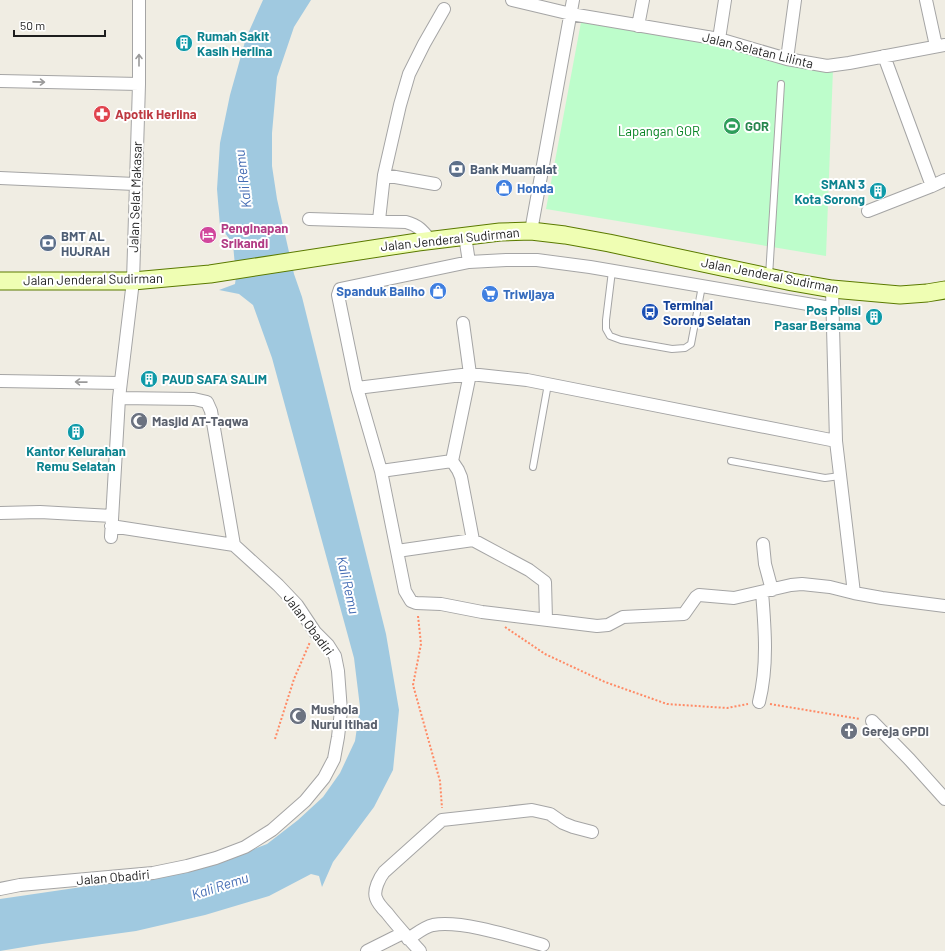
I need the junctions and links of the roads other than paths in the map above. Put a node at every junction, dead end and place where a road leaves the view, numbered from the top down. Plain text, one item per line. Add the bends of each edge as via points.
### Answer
1 (139, 0) edge
2 (512, 0) edge
3 (573, 0) edge
4 (643, 0) edge
5 (725, 0) edge
6 (795, 0) edge
7 (926, 0) edge
8 (444, 9) dead end
9 (571, 14) junction
10 (638, 26) junction
11 (718, 39) junction
12 (941, 45) edge
13 (884, 56) junction
14 (787, 60) junction
15 (0, 81) edge
16 (139, 84) junction
17 (781, 84) dead end
18 (384, 175) junction
19 (0, 178) edge
20 (945, 180) edge
21 (135, 184) junction
22 (436, 184) dead end
23 (932, 186) junction
24 (868, 211) dead end
25 (309, 219) dead end
26 (379, 220) junction
27 (531, 231) junction
28 (465, 236) junction
29 (430, 240) junction
30 (469, 262) junction
31 (612, 271) junction
32 (769, 276) junction
33 (0, 281) edge
34 (133, 281) junction
35 (702, 286) junction
36 (832, 289) junction
37 (945, 290) edge
38 (832, 308) junction
39 (463, 322) dead end
40 (470, 374) junction
41 (0, 381) edge
42 (120, 383) junction
43 (548, 384) junction
44 (357, 388) junction
45 (119, 398) junction
46 (836, 441) junction
47 (452, 460) junction
48 (731, 461) dead end
49 (533, 467) dead end
50 (381, 471) junction
51 (840, 476) junction
52 (0, 513) edge
53 (111, 526) junction
54 (473, 540) junction
55 (763, 544) dead end
56 (234, 545) junction
57 (397, 551) junction
58 (767, 591) junction
59 (854, 593) junction
60 (945, 606) edge
61 (546, 620) junction
62 (759, 702) road end
63 (872, 721) road end
64 (945, 799) edge
65 (592, 832) dead end
66 (0, 889) edge
67 (406, 936) junction
68 (543, 945) dead end
69 (366, 951) edge
70 (420, 951) edge

16 -> 1 street, Jalan Selat Makasar
2 - 9 street, Jalan Selatan Lilinta
3 - 9 street
4 - 10 street
5 - 11 street
6 - 14 street
7 - 12 street
8 - 18 street via 409,74 393,130
9 - 10 street, Jalan Selatan Lilinta
9 - 27 street
10 - 11 street, Jalan Selatan Lilinta
11 - 14 street, Jalan Selatan Lilinta
12 - 13 street, Jalan Selatan Lilinta
13 - 14 street, Jalan Selatan Lilinta via 827,66
13 - 23 street
15 -> 16 street
16 - 21 street, Jalan Selat Makasar
17 - 32 lane
18 - 22 street
18 - 26 street
19 - 21 street
20 - 23 street
21 - 34 street, Jalan Selat Makasar
23 - 24 street
25 - 26 street
26 - 29 street via 412,223 422,229
27 - 28 main road, Jalan Jenderal Sudirman
27 - 32 main road, Jalan Jenderal Sudirman via 609,243
28 - 29 main road, Jalan Jenderal Sudirman
28 - 30 street
29 - 34 main road, Jalan Jenderal Sudirman via 210,274
30 - 31 street via 537,260
30 - 44 street via 339,291
31 - 35 street
31 - 35 lane via 606,320 606,329 610,336 672,349 685,348 691,344
32 - 36 main road, Jalan Jenderal Sudirman
33 - 34 main road, Jalan Jenderal Sudirman
34 - 42 street, Jalan Selat Makasar
35 - 38 street
36 - 37 main road, Jalan Jenderal Sudirman via 900,295
36 - 38 street
38 - 46 street
39 - 40 street
40 - 43 street
40 - 44 street
40 - 47 street
42 -> 41 street
42 - 45 street, Jalan Selat Makasar
43 - 46 street
43 - 49 lane
44 - 50 street
45 - 53 street, Jalan Selat Makasar
45 - 56 street via 194,399 207,402 211,411
46 - 51 street
47 - 50 street
47 - 54 street via 461,477
48 - 51 lane via 825,478
50 - 57 street
51 - 59 street
52 - 53 street via 40,512
53 - 56 street
54 - 57 street
54 - 61 street via 529,570 545,582
55 - 58 street
56 - 66 street, Jalan Obadiri via 297,605 335,656 341,711 334,759 324,778 305,801 272,830 245,847 216,858 153,873
57 - 61 street via 405,591 411,601
58 - 59 street via 802,584
58 - 61 street via 734,598 698,595 684,614 623,617 608,625
58 - 62 street via 765,668
59 - 60 street
63 - 64 street
65 - 67 street via 567,825 545,812 532,810 442,820 384,872 376,891 375,896 379,903
67 - 68 street via 428,927 443,925 469,927
67 - 69 street
67 - 70 street

